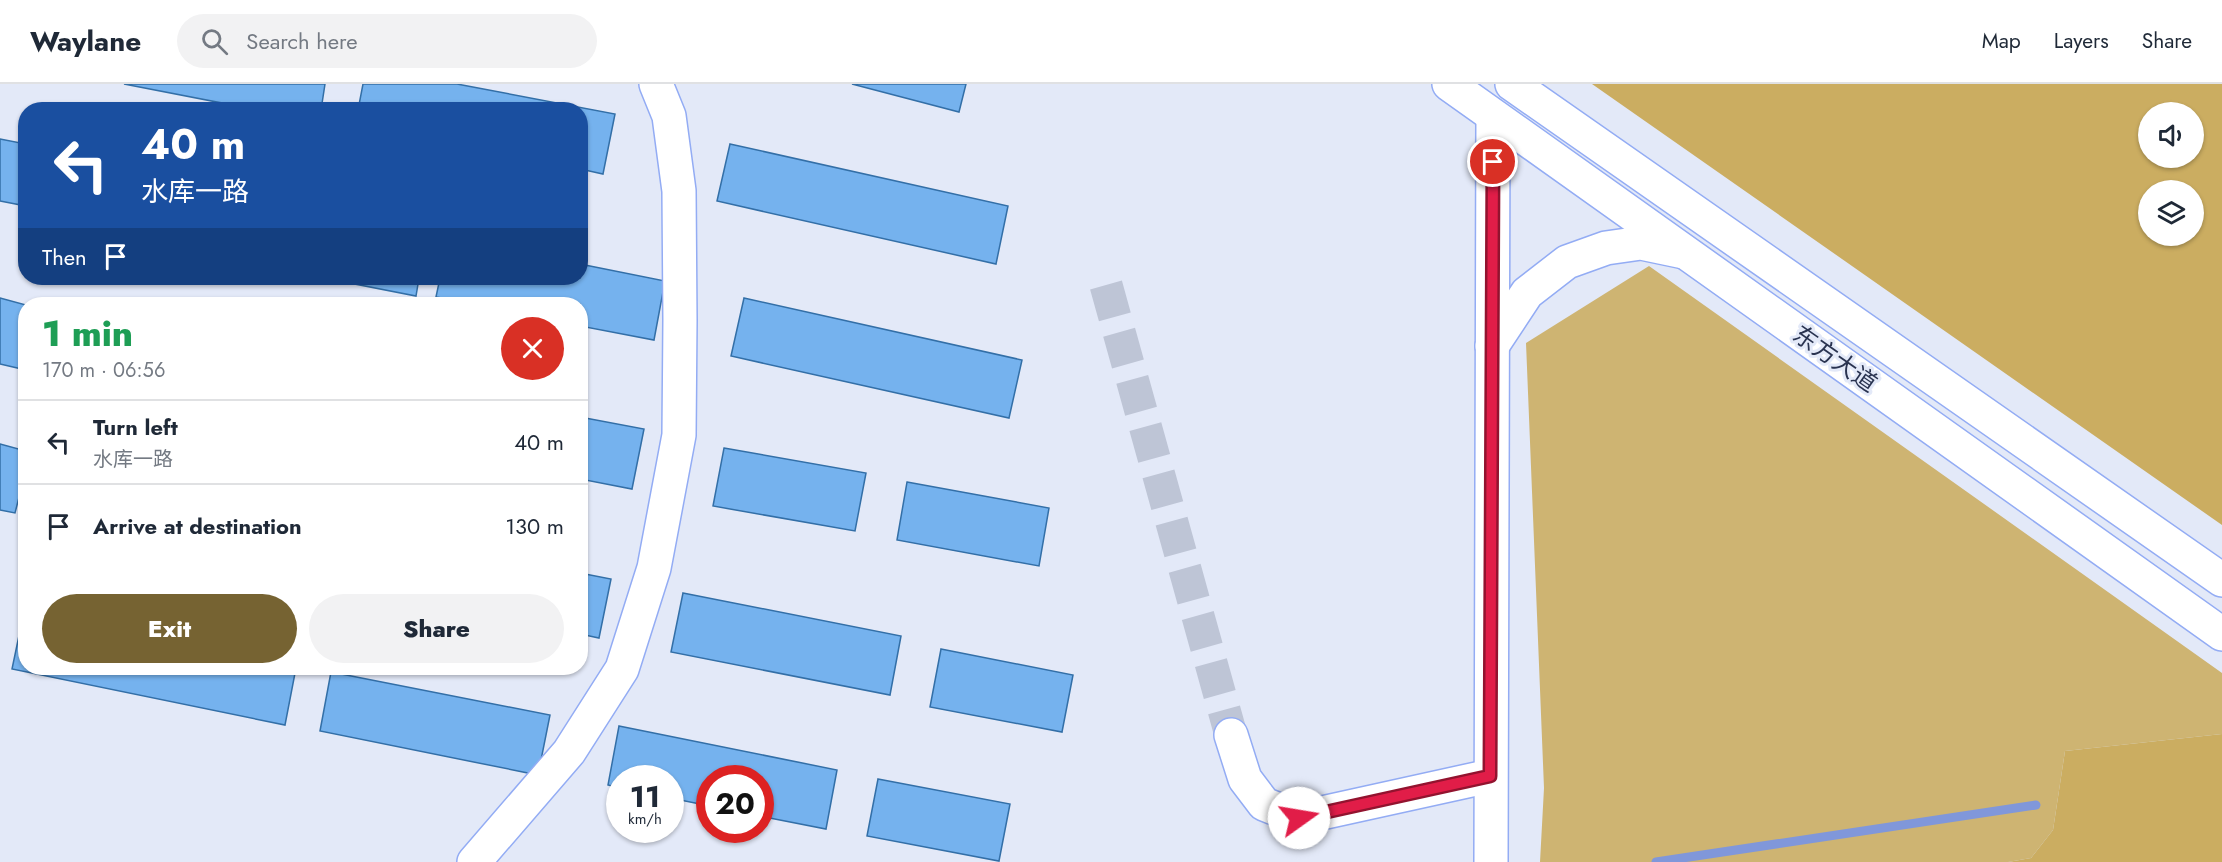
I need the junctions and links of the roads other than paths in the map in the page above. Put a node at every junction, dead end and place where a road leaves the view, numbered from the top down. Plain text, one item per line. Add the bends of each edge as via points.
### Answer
1 (656, 84) edge
2 (1449, 84) edge
3 (1512, 84) edge
4 (1493, 116) junction
5 (1684, 252) junction
6 (1492, 346) junction
7 (2222, 580) edge
8 (2222, 634) edge
9 (1231, 735) tunnel mouth
10 (1490, 776) junction
11 (474, 862) edge
12 (1491, 862) edge

1 - 11 street via 669,116 679,191 680,320 679,435 654,568 622,669 569,752
2 - 4 street, 东方大道
3 - 7 street, 东方大道
4 - 5 street, 东方大道
4 - 6 street
5 - 6 street via 1641,243 1606,248 1567,262 1527,293
5 - 8 street, 东方大道
6 - 10 street
9 - 10 street via 1245,779 1264,804 1299,818
10 - 12 street

